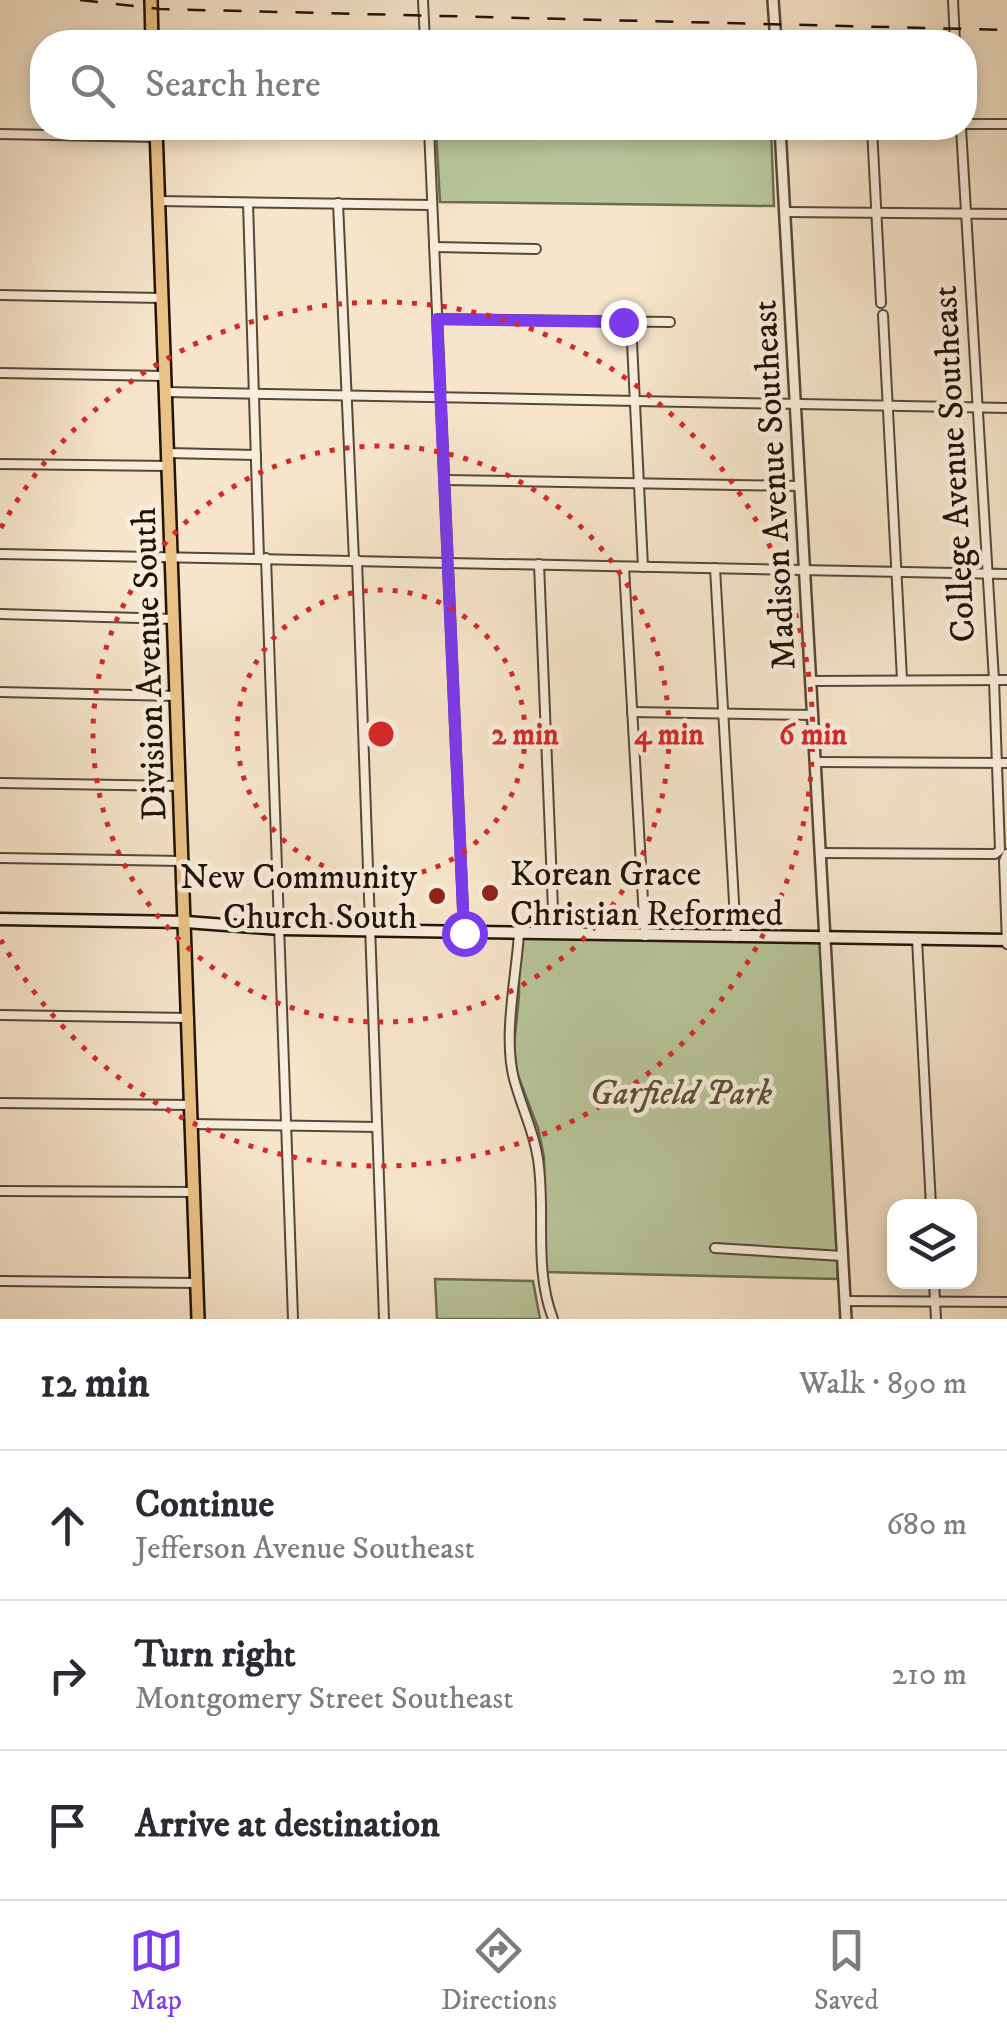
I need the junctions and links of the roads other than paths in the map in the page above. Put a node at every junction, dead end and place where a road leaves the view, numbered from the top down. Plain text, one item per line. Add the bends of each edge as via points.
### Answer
1 (151, 0) edge
2 (423, 0) edge
3 (773, 0) edge
4 (954, 0) edge
5 (152, 30) edge
6 (424, 30) edge
7 (775, 30) edge
8 (955, 30) edge
9 (1007, 124) edge
10 (977, 125) edge
11 (0, 134) edge
12 (30, 134) edge
13 (156, 140) edge
14 (429, 140) edge
15 (781, 140) edge
16 (873, 140) edge
17 (963, 140) edge
18 (158, 201) junction
19 (248, 203) junction
20 (338, 204) junction
21 (432, 205) junction
22 (785, 212) junction
23 (876, 213) junction
24 (966, 214) junction
25 (1007, 214) edge
26 (434, 247) junction
27 (536, 249) dead end
28 (0, 295) edge
29 (162, 298) junction
30 (881, 303) dead end
31 (883, 315) dead end
32 (437, 319) junction
33 (630, 322) junction
34 (670, 322) dead end
35 (0, 374) edge
36 (165, 376) junction
37 (165, 392) junction
38 (254, 394) junction
39 (347, 395) junction
40 (440, 396) junction
41 (635, 401) junction
42 (796, 403) junction
43 (886, 406) junction
44 (976, 407) junction
45 (1007, 408) edge
46 (256, 456) junction
47 (168, 459) junction
48 (0, 464) edge
49 (444, 480) junction
50 (638, 482) junction
51 (800, 486) junction
52 (0, 554) edge
53 (172, 557) junction
54 (263, 558) junction
55 (355, 560) junction
56 (447, 562) junction
57 (539, 564) junction
58 (624, 567) junction
59 (643, 567) junction
60 (715, 568) junction
61 (804, 571) junction
62 (896, 573) junction
63 (987, 574) junction
64 (1007, 574) edge
65 (0, 614) edge
66 (174, 619) junction
67 (902, 679) junction
68 (811, 680) junction
69 (994, 680) junction
70 (1007, 680) edge
71 (0, 692) edge
72 (177, 696) junction
73 (632, 712) junction
74 (724, 712) junction
75 (813, 714) junction
76 (816, 762) junction
77 (1002, 763) edge
78 (0, 783) edge
79 (180, 786) junction
80 (1000, 850) edge
81 (822, 854) junction
82 (0, 858) edge
83 (183, 861) junction
84 (0, 918) edge
85 (186, 922) junction
86 (280, 930) junction
87 (371, 931) junction
88 (464, 933) junction
89 (519, 934) junction
90 (554, 934) junction
91 (645, 936) junction
92 (736, 938) junction
93 (826, 939) junction
94 (917, 939) junction
95 (1007, 942) edge
96 (0, 1015) edge
97 (189, 1018) junction
98 (0, 1103) edge
99 (191, 1105) junction
100 (192, 1124) junction
101 (285, 1124) junction
102 (378, 1126) junction
103 (0, 1191) edge
104 (194, 1192) junction
105 (930, 1199) edge
106 (715, 1248) dead end
107 (842, 1256) junction
108 (0, 1281) edge
109 (197, 1283) junction
110 (935, 1289) edge
111 (845, 1300) junction
112 (936, 1302) junction
113 (1007, 1302) edge
114 (198, 1319) edge
115 (292, 1319) edge
116 (384, 1319) edge
117 (553, 1319) edge
118 (846, 1319) edge
119 (936, 1319) edge

1 - 5 main road
2 - 6 street
3 - 7 street
4 - 8 street
9 - 10 street
11 - 12 street
13 - 18 main road, Division Avenue South
14 - 21 street
15 - 22 street, Madison Avenue Southeast
16 - 23 street
17 - 24 street, College Avenue Southeast
18 - 19 street
18 - 29 main road, Division Avenue South
19 - 20 street
19 - 38 street
20 - 21 street
20 - 39 street
21 - 26 street
22 - 23 street
22 - 42 street, Madison Avenue Southeast
23 - 24 street
23 - 30 street
24 - 25 street
24 - 44 street, College Avenue Southeast
26 - 27 street
26 - 32 street
28 - 29 street
29 - 36 main road, Division Avenue South
31 - 43 street
32 - 33 street
32 - 40 street
33 - 34 street
33 - 41 street
35 - 36 street
36 - 37 main road, Division Avenue South
37 - 38 street
37 - 47 main road, Division Avenue South
38 - 39 street
38 - 46 street
39 - 40 street
39 - 55 street
40 - 41 street
40 - 49 street
41 - 42 street
41 - 50 street
42 - 43 street
42 - 51 street, Madison Avenue Southeast
43 - 44 street
43 - 62 street
44 - 45 street
44 - 63 street, College Avenue Southeast
46 - 47 street
46 - 54 street
47 - 48 street
47 - 53 main road, Division Avenue South
49 - 50 street
49 - 56 street
50 - 51 street
50 - 59 street
51 - 61 street, Madison Avenue Southeast
52 - 53 street
53 - 54 street
53 - 66 main road, Division Avenue South
54 - 55 street
54 - 86 street
55 - 56 street
55 - 87 street
56 - 57 street
56 - 88 street
57 - 58 street
57 - 90 street
58 - 59 street
58 - 73 street
59 - 60 street
60 - 61 street
60 - 74 street
61 - 62 street
61 - 68 street, Madison Avenue Southeast
62 - 63 street
62 - 67 street
63 - 64 street
63 - 69 street, College Avenue Southeast
65 - 66 street
66 - 72 main road, Division Avenue South
67 - 68 street
67 - 69 street
68 - 75 street, Madison Avenue Southeast
69 - 70 street
69 - 77 street, College Avenue Southeast
71 - 72 street
72 - 79 main road, Division Avenue South
73 - 74 street
73 - 91 street
74 - 75 street
74 - 92 street
75 - 76 street, Madison Avenue Southeast
76 - 77 street
76 - 81 street, Madison Avenue Southeast
77 - 80 street, College Avenue Southeast
78 - 79 street
79 - 83 main road, Division Avenue South
80 - 81 street
80 - 95 street, College Avenue Southeast
81 - 93 street, Madison Avenue Southeast
82 - 83 street
83 - 85 main road, Division Avenue South
84 - 85 main road
85 - 86 main road
85 - 97 main road, Division Avenue South
86 - 87 main road
86 - 101 street
87 - 88 main road
87 - 102 street
88 - 89 main road
89 - 90 main road
89 - 117 street via 510,1047 540,1168 541,1272
90 - 91 main road
91 - 92 main road
92 - 93 main road
93 - 94 main road
93 - 107 street, Madison Avenue Southeast
94 - 95 main road
94 - 105 street
96 - 97 street
97 - 99 main road, Division Avenue South
98 - 99 street
99 - 100 main road, Division Avenue South
100 - 101 street
100 - 104 main road, Division Avenue South
101 - 102 street
101 - 115 street
102 - 116 street
103 - 104 street
104 - 109 main road, Division Avenue South
106 - 107 street
107 - 111 street, Madison Avenue Southeast
108 - 109 street
109 - 114 main road, Division Avenue South
110 - 112 street
111 - 112 street
111 - 118 street, Madison Avenue Southeast
112 - 113 street
112 - 119 street

